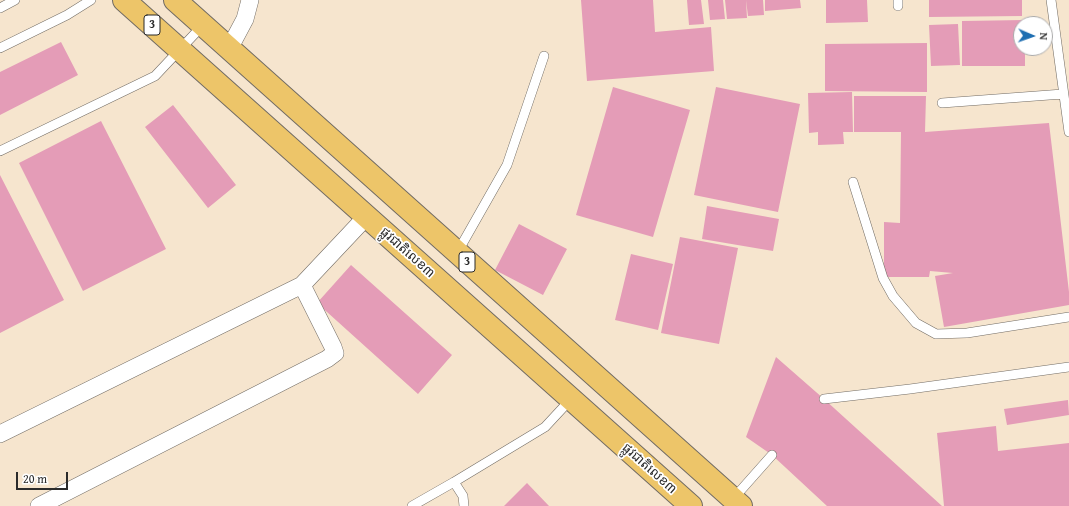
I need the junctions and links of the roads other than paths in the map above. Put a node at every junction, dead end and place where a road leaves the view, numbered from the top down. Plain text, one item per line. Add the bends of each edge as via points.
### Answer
1 (15, 0) edge
2 (91, 0) edge
3 (124, 0) edge
4 (175, 0) edge
5 (250, 0) edge
6 (1051, 0) edge
7 (0, 8) edge
8 (203, 25) junction
9 (0, 48) edge
10 (229, 49) junction
11 (179, 50) junction
12 (544, 56) dead end
13 (1063, 94) junction
14 (942, 103) dead end
15 (1069, 132) edge
16 (0, 151) edge
17 (853, 182) dead end
18 (366, 217) junction
19 (457, 253) junction
20 (302, 285) junction
21 (1069, 317) edge
22 (1069, 367) edge
23 (571, 399) junction
24 (824, 399) dead end
25 (0, 434) edge
26 (772, 455) dead end
27 (454, 482) junction
28 (736, 503) edge
29 (39, 506) edge
30 (412, 506) edge
31 (464, 506) edge
32 (691, 506) edge

1 - 7 lane
2 - 9 lane via 67,15
3 - 11 highway, ផ្លូវជាតិលេខ៣ / 3
4 - 8 highway, 3
5 - 10 street via 245,20
6 - 13 lane
8 - 10 highway, 3
8 - 11 lane
10 - 19 highway, 3
11 - 16 lane via 155,76
11 - 18 highway, ផ្លូវជាតិលេខ៣ / 3
12 - 19 lane via 507,165
13 - 14 lane
13 - 15 lane
17 - 21 lane via 883,278 893,296 916,322 936,334 967,333
18 - 20 street
18 - 23 highway, ផ្លូវជាតិលេខ៣ / 3
19 - 28 highway, 3
20 - 25 street
20 - 29 street via 335,354
22 - 24 lane via 910,390
23 - 27 lane via 545,428
23 - 32 highway, ផ្លូវជាតិលេខ៣ / 3
26 - 28 lane
27 - 30 lane
27 - 31 lane via 463,496

